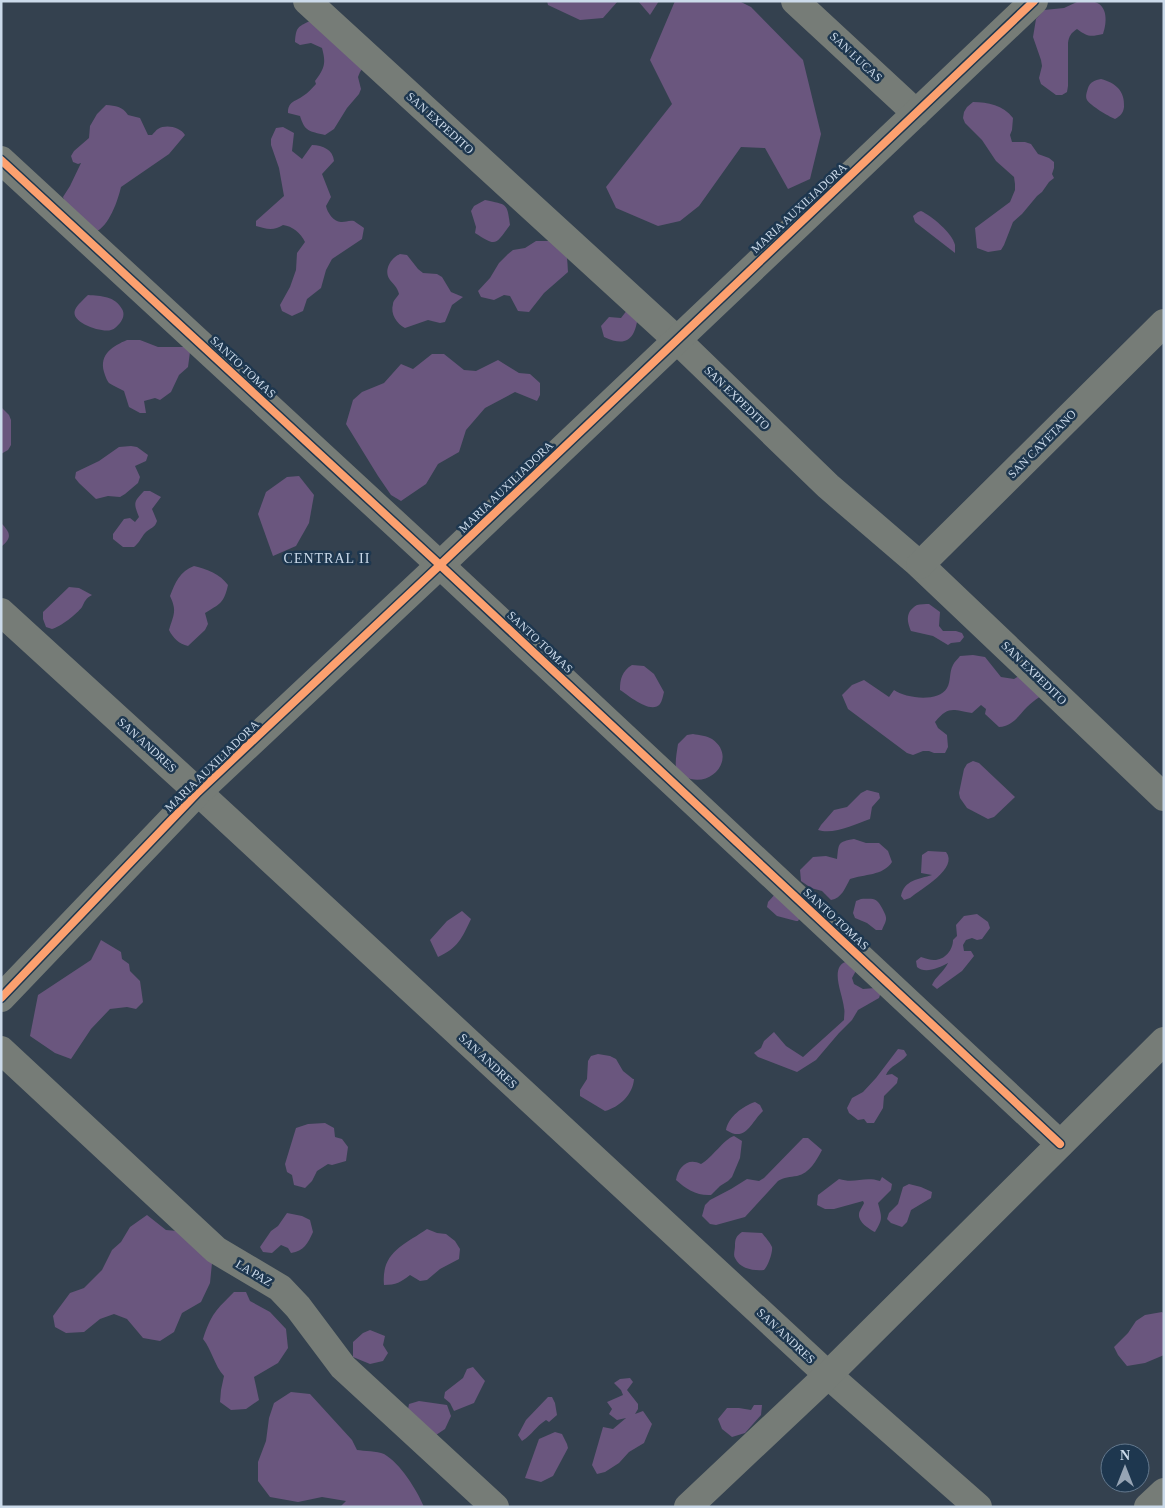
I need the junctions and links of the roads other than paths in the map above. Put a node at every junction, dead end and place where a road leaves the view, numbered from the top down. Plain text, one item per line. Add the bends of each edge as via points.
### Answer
1 (307, 1) edge
2 (795, 1) edge
3 (1034, 1) edge
4 (916, 113) junction
5 (1, 160) edge
6 (1164, 322) edge
7 (677, 340) junction
8 (440, 565) junction
9 (920, 565) junction
10 (1, 612) edge
11 (198, 792) junction
12 (1164, 797) edge
13 (1, 998) edge
14 (1164, 1041) edge
15 (1, 1050) edge
16 (1060, 1144) junction
17 (828, 1375) junction
18 (1164, 1492) edge
19 (495, 1507) edge
20 (688, 1507) edge
21 (978, 1507) edge
22 (1148, 1507) edge

1 - 7 street, SAN EXPEDITO
2 - 4 street, SAN LUCAS
3 - 4 street, MARIA AUXILIADORA
4 - 7 street, MARIA AUXILIADORA
5 - 8 street, SANTO TOMAS
6 - 9 street, SAN CAYETANO
7 - 8 street, MARIA AUXILIADORA
7 - 9 street, SAN EXPEDITO via 828,486
8 - 11 street, MARIA AUXILIADORA
8 - 16 street, SANTO TOMAS
9 - 12 street, SAN EXPEDITO
10 - 11 street, SAN ANDRES
11 - 13 street, MARIA AUXILIADORA
11 - 17 street, SAN ANDRES
14 - 16 street
15 - 19 street, LA PAZ via 216,1250 280,1288 344,1367
16 - 17 street
17 - 20 street
17 - 21 street, SAN ANDRES
18 - 22 street

